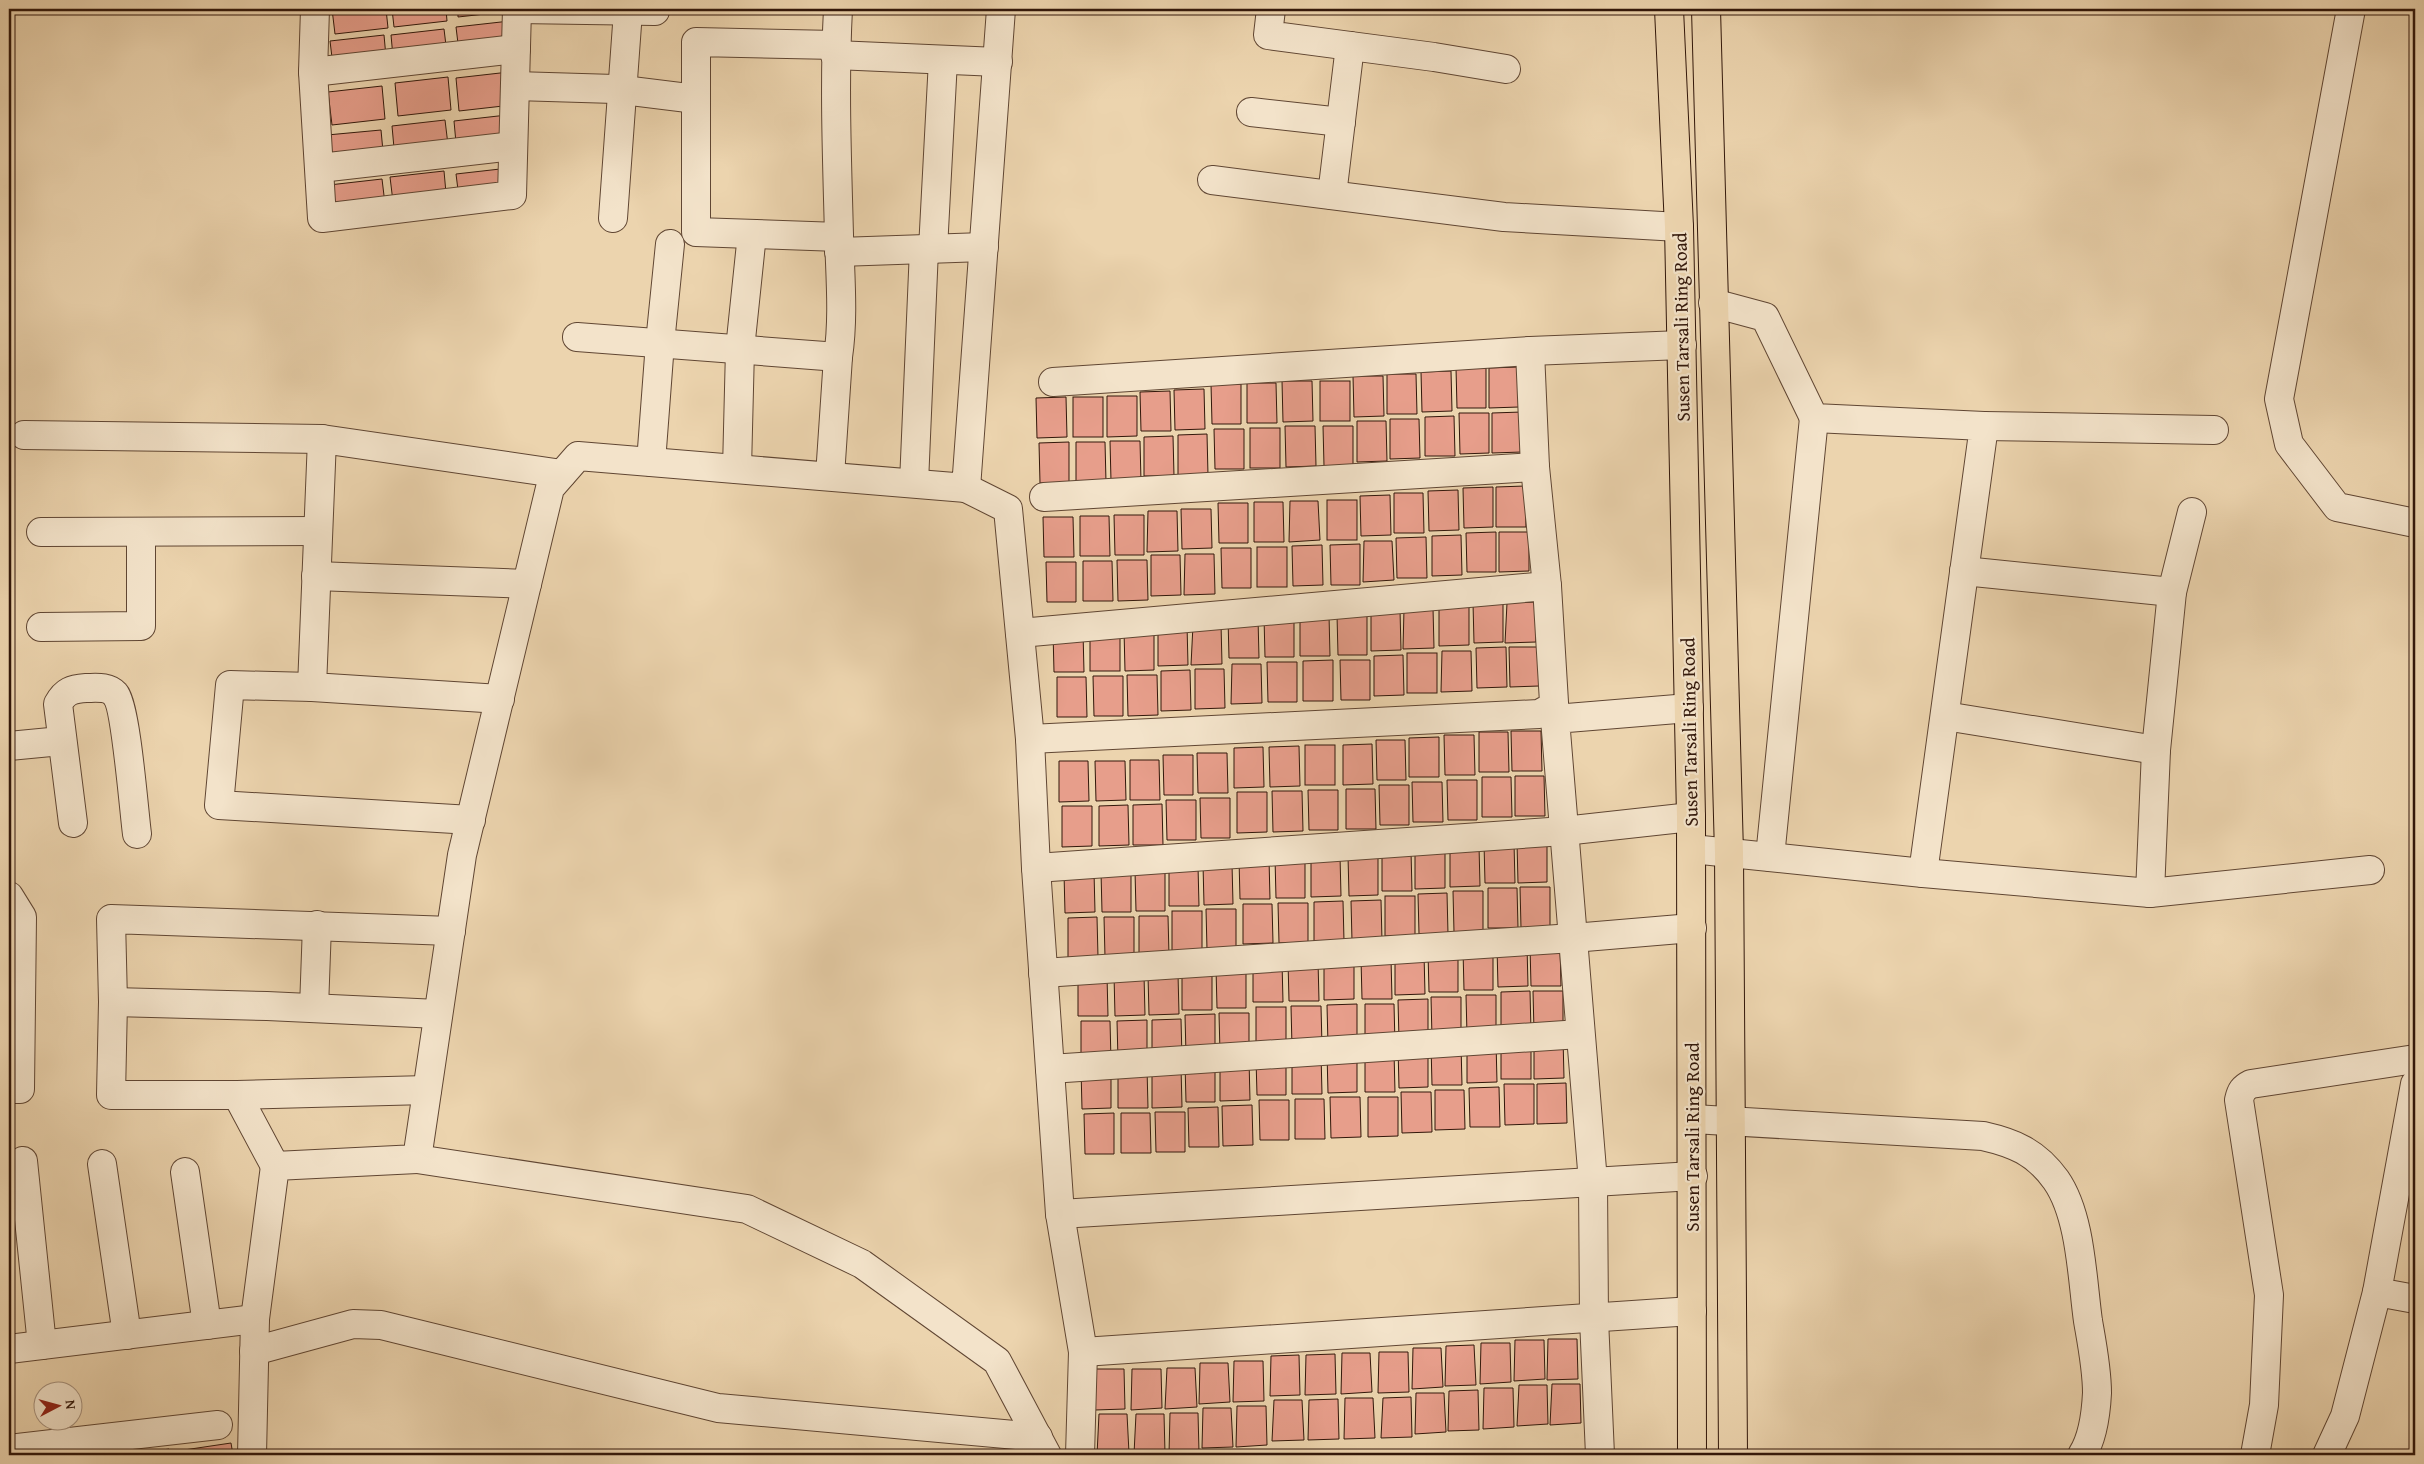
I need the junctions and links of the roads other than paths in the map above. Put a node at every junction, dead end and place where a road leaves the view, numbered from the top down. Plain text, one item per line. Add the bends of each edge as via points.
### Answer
1 (315, 9) edge
2 (517, 9) edge
3 (655, 9) edge
4 (838, 9) edge
5 (1002, 9) edge
6 (1271, 9) edge
7 (1669, 9) edge
8 (1706, 9) edge
9 (2351, 9) edge
10 (628, 11) junction
11 (1350, 46) junction
12 (516, 49) junction
13 (836, 50) junction
14 (943, 60) junction
15 (998, 62) junction
16 (1506, 69) dead end
17 (312, 72) junction
18 (515, 86) junction
19 (623, 90) junction
20 (696, 99) junction
21 (1251, 112) dead end
22 (1341, 122) junction
23 (513, 146) junction
24 (320, 168) junction
25 (1212, 180) dead end
26 (1332, 195) junction
27 (613, 218) dead end
28 (1679, 227) junction
29 (752, 234) junction
30 (670, 244) dead end
31 (839, 245) junction
32 (984, 247) junction
33 (928, 249) junction
34 (1713, 303) junction
35 (577, 337) dead end
36 (660, 343) junction
37 (1682, 345) junction
38 (740, 349) junction
39 (1530, 350) junction
40 (838, 357) junction
41 (1053, 382) dead end
42 (1814, 418) junction
43 (1984, 426) junction
44 (2214, 430) dead end
45 (24, 435) dead end
46 (322, 439) junction
47 (651, 462) junction
48 (1535, 467) junction
49 (737, 469) junction
50 (562, 474) junction
51 (830, 476) junction
52 (914, 483) junction
53 (966, 488) junction
54 (1044, 496) dead end
55 (2192, 512) dead end
56 (2415, 523) edge
57 (318, 531) junction
58 (41, 532) dead end
59 (141, 532) junction
60 (1964, 571) junction
61 (316, 576) junction
62 (527, 584) junction
63 (1547, 586) junction
64 (2172, 592) junction
65 (41, 627) dead end
66 (1020, 634) junction
67 (312, 686) junction
68 (500, 700) junction
69 (1689, 708) junction
70 (1945, 716) junction
71 (1556, 719) junction
72 (1030, 739) junction
73 (61, 741) junction
74 (9, 746) edge
75 (2156, 750) junction
76 (1691, 817) junction
77 (471, 820) junction
78 (73, 823) dead end
79 (1564, 831) junction
80 (137, 834) dead end
81 (1692, 849) junction
82 (1729, 853) junction
83 (1770, 857) junction
84 (1036, 868) junction
85 (2370, 870) dead end
86 (1924, 873) junction
87 (2150, 893) junction
88 (9, 896) edge
89 (317, 925) junction
90 (1692, 928) junction
91 (451, 932) junction
92 (1573, 938) junction
93 (1043, 973) junction
94 (113, 1002) junction
95 (314, 1008) junction
96 (438, 1014) junction
97 (1580, 1034) junction
98 (2415, 1059) edge
99 (1050, 1068) junction
100 (2415, 1084) edge
101 (9, 1089) edge
102 (427, 1090) junction
103 (237, 1095) junction
104 (1693, 1118) junction
105 (1730, 1121) junction
106 (417, 1159) junction
107 (24, 1161) dead end
108 (102, 1164) dead end
109 (275, 1166) junction
110 (185, 1172) dead end
111 (1693, 1176) junction
112 (1593, 1182) junction
113 (1060, 1214) junction
114 (2377, 1292) junction
115 (2415, 1299) edge
116 (1692, 1311) junction
117 (254, 1319) junction
118 (1594, 1319) junction
119 (207, 1325) junction
120 (127, 1335) junction
121 (42, 1345) junction
122 (9, 1350) edge
123 (254, 1351) junction
124 (1083, 1352) junction
125 (218, 1425) dead end
126 (1042, 1446) edge
127 (9, 1449) edge
128 (252, 1455) edge
129 (1080, 1455) edge
130 (1600, 1455) edge
131 (1692, 1455) edge
132 (1733, 1455) edge
133 (2082, 1455) edge
134 (2255, 1455) edge
135 (2327, 1455) edge

1 - 17 street
2 - 10 street
2 - 12 street
3 - 10 street
4 - 13 street
5 - 15 street
6 - 11 street via 1268,35
7 - 28 main road, Susen Tarsali Ring Road
8 - 34 main road, Susen Tarsali Ring Road
9 - 56 street via 2279,399 2289,444 2337,507
10 - 19 street
11 - 16 street
11 - 22 street
12 - 17 street
12 - 18 street
13 - 14 street
13 - 20 street via 696,42
13 - 31 street
14 - 15 street
14 - 33 street
15 - 32 street
17 - 24 street
18 - 19 street
18 - 23 street
19 - 20 street
19 - 27 street
20 - 29 street via 696,232
21 - 22 street
22 - 26 street
23 - 24 street
23 - 24 street via 512,195 322,218
25 - 26 street
26 - 28 street via 1504,217
28 - 37 main road, Susen Tarsali Ring Road
29 - 31 street
29 - 38 street
30 - 36 street
31 - 33 street
31 - 40 street
32 - 33 street
32 - 53 street
33 - 52 street
34 - 42 street via 1765,317
34 - 82 main road, Susen Tarsali Ring Road
35 - 36 street
36 - 38 street
36 - 47 street
37 - 39 street
37 - 69 main road, Susen Tarsali Ring Road
38 - 40 street
38 - 49 street
39 - 41 street
39 - 48 street
40 - 51 street
42 - 43 street
42 - 83 street
43 - 44 street
43 - 60 street
45 - 46 street
46 - 50 street
46 - 57 street
47 - 49 street
47 - 50 street via 578,456
48 - 54 street
48 - 63 street
49 - 51 street
50 - 62 street via 550,488
51 - 52 street
52 - 53 street
53 - 66 street via 1008,509
55 - 64 street
57 - 59 street
57 - 61 street
58 - 59 street
59 - 65 street via 141,626
60 - 64 street
60 - 70 street
61 - 62 street
61 - 67 street
62 - 68 street
63 - 66 street
63 - 71 street
64 - 75 street
66 - 72 street
67 - 68 street
67 - 77 street via 230,685 219,805
68 - 77 street
69 - 71 street
69 - 76 main road, Susen Tarsali Ring Road
70 - 75 street
70 - 86 street
71 - 72 street via 1550,708 1540,714
71 - 79 street
72 - 84 street
73 - 74 street
73 - 78 street
73 - 80 street via 58,704 64,694 73,689 96,688 107,688 116,694 123,721
75 - 87 street
76 - 79 street
76 - 81 main road, Susen Tarsali Ring Road
77 - 91 street via 462,855
79 - 84 street
79 - 92 street
81 - 82 street
81 - 90 main road, Susen Tarsali Ring Road
82 - 83 street
82 - 105 main road, Susen Tarsali Ring Road
83 - 86 street
84 - 93 street
85 - 87 street
86 - 87 street
88 - 101 street via 22,917 20,1089
89 - 91 street
89 - 94 street via 111,919
89 - 95 street
90 - 92 street
90 - 104 main road, Susen Tarsali Ring Road
91 - 96 street
92 - 93 street
92 - 97 street
93 - 99 street
94 - 95 street
94 - 103 street via 111,1095
95 - 96 street
96 - 102 street
97 - 99 street
97 - 112 street
98 - 134 street via 2251,1084 2241,1092 2239,1100 2269,1295 2264,1405
99 - 113 street
100 - 114 street
102 - 103 street
102 - 106 street
103 - 109 street
104 - 105 street
104 - 111 main road, Susen Tarsali Ring Road
105 - 132 main road, Susen Tarsali Ring Road
105 - 133 street via 1982,1136 2012,1143 2035,1157 2056,1180 2069,1208 2077,1240 2097,1392 2095,1417
106 - 109 street
106 - 126 street via 747,1209 862,1264 997,1361
107 - 121 street
108 - 120 street
109 - 117 street
110 - 119 street
111 - 112 street
111 - 116 main road, Susen Tarsali Ring Road
112 - 113 street
112 - 118 street
113 - 124 street
114 - 115 street
114 - 135 street via 2345,1416
116 - 118 street
116 - 131 main road, Susen Tarsali Ring Road
117 - 119 street
117 - 123 street
118 - 124 street
118 - 130 street
119 - 120 street
120 - 121 street
121 - 122 street
123 - 126 street via 352,1324 381,1325 718,1408
123 - 128 street
124 - 129 street
125 - 127 street

